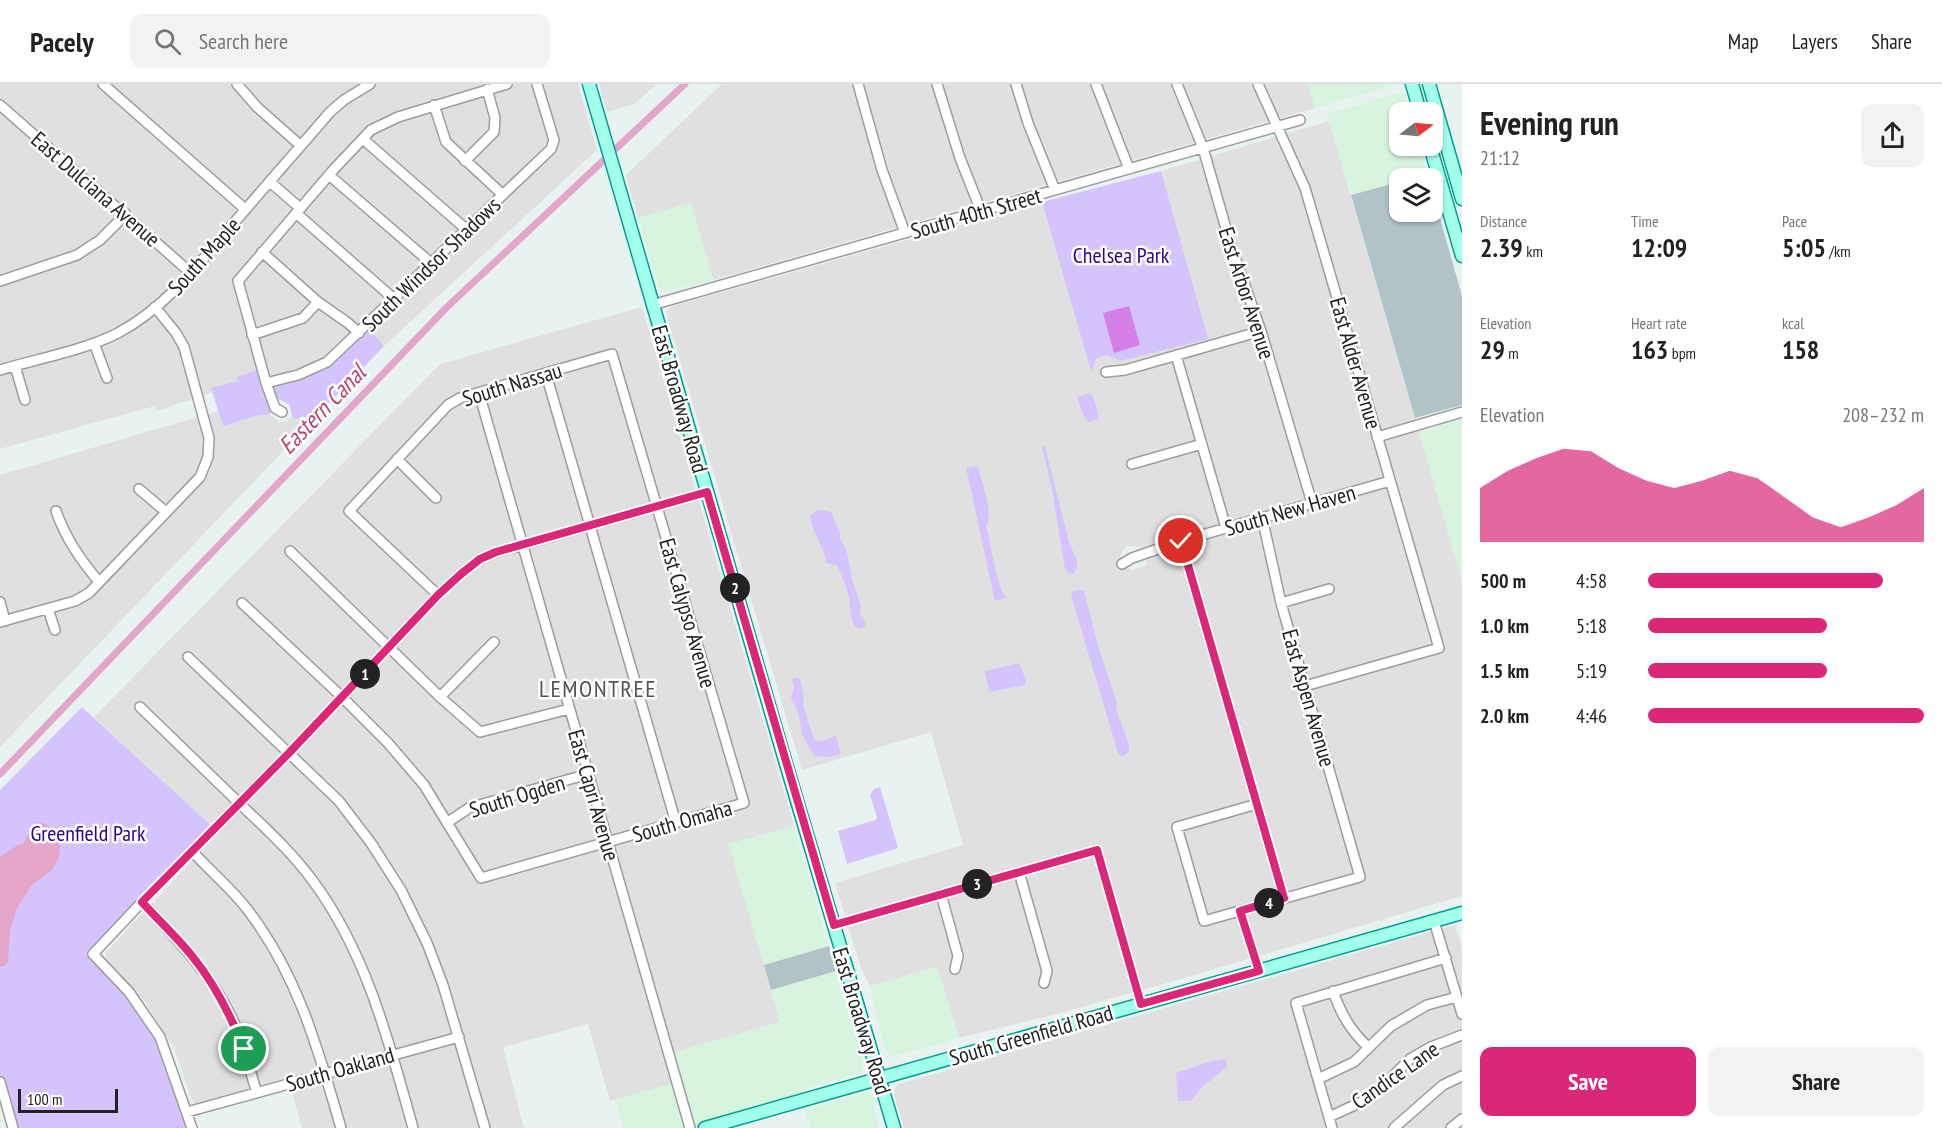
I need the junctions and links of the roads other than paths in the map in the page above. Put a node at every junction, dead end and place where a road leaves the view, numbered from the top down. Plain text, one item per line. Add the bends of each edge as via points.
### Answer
1 (103, 84) edge
2 (237, 84) edge
3 (350, 84) edge
4 (370, 84) edge
5 (507, 84) edge
6 (537, 84) edge
7 (589, 84) edge
8 (858, 84) edge
9 (937, 84) edge
10 (1016, 84) edge
11 (1096, 84) edge
12 (1177, 84) edge
13 (1258, 84) edge
14 (1412, 84) edge
15 (1429, 84) edge
16 (115, 88) edge
17 (481, 88) edge
18 (356, 93) junction
19 (1417, 102) edge
20 (0, 105) edge
21 (434, 105) junction
22 (1300, 120) dead end
23 (1277, 127) junction
24 (363, 139) junction
25 (301, 146) junction
26 (1203, 148) junction
27 (1433, 156) edge
28 (465, 161) junction
29 (1129, 169) junction
30 (329, 175) junction
31 (270, 182) junction
32 (1055, 190) junction
33 (503, 195) junction
34 (1462, 199) edge
35 (245, 209) junction
36 (298, 211) junction
37 (981, 211) junction
38 (126, 214) junction
39 (467, 230) junction
40 (905, 233) junction
41 (262, 252) junction
42 (1462, 256) edge
43 (431, 263) junction
44 (192, 274) junction
45 (0, 281) edge
46 (393, 299) junction
47 (318, 302) junction
48 (652, 305) junction
49 (155, 307) junction
50 (1261, 331) junction
51 (359, 333) junction
52 (252, 334) junction
53 (94, 343) junction
54 (612, 354) joint
55 (1176, 355) junction
56 (15, 366) junction
57 (0, 370) edge
58 (1106, 372) dead end
59 (546, 374) junction
60 (107, 378) dead end
61 (266, 383) junction
62 (479, 393) junction
63 (25, 400) dead end
64 (282, 412) dead end
65 (1462, 412) edge
66 (1377, 437) junction
67 (1202, 444) junction
68 (397, 459) junction
69 (1132, 464) dead end
70 (1390, 481) junction
71 (139, 489) dead end
72 (707, 492) junction
73 (436, 498) dead end
74 (1312, 503) junction
75 (657, 506) junction
76 (56, 511) dead end
77 (166, 512) junction
78 (1262, 517) junction
79 (590, 524) junction
80 (1226, 528) junction
81 (1181, 541) junction
82 (522, 544) junction
83 (290, 551) dead end
84 (1122, 564) dead end
85 (99, 582) junction
86 (1329, 589) dead end
87 (438, 595) junction
88 (0, 602) edge
89 (242, 603) dead end
90 (1281, 603) junction
91 (48, 609) junction
92 (2, 621) edge
93 (55, 630) dead end
94 (494, 642) dead end
95 (390, 648) junction
96 (188, 657) dead end
97 (1305, 686) junction
98 (440, 697) junction
99 (342, 698) junction
100 (140, 707) dead end
101 (569, 709) junction
102 (289, 753) junction
103 (588, 774) junction
104 (239, 802) junction
105 (744, 803) joint
106 (1257, 804) junction
107 (448, 822) junction
108 (676, 823) junction
109 (608, 842) junction
110 (193, 852) junction
111 (1018, 872) junction
112 (941, 894) junction
113 (1284, 898) junction
114 (142, 902) junction
115 (1240, 911) junction
116 (1462, 913) edge
117 (1434, 921) junction
118 (834, 925) junction
119 (1446, 958) junction
120 (955, 969) dead end
121 (1259, 971) junction
122 (1044, 983) dead end
123 (1333, 991) junction
124 (1457, 997) junction
125 (1141, 1004) junction
126 (1462, 1014) edge
127 (1462, 1035) edge
128 (459, 1036) junction
129 (1368, 1047) junction
130 (392, 1055) junction
131 (325, 1074) junction
132 (1462, 1076) edge
133 (880, 1079) junction
134 (1318, 1079) junction
135 (0, 1082) edge
136 (257, 1093) junction
137 (188, 1112) junction
138 (1329, 1117) junction
139 (1462, 1119) edge
140 (14, 1128) edge
141 (192, 1128) edge
142 (341, 1128) edge
143 (413, 1128) edge
144 (485, 1128) edge
145 (690, 1128) edge
146 (705, 1128) edge
147 (894, 1128) edge
148 (1332, 1128) edge
149 (1394, 1128) edge
150 (1451, 1128) edge

1 - 16 street
2 - 25 street via 256,107
3 - 18 street
4 - 18 street, South Maple
5 - 17 street
6 - 33 street, South Windsor Shadows via 554,144
7 - 48 main road, East Broadway Road
8 - 40 street
9 - 37 street
10 - 32 street
11 - 29 street
12 - 26 street, East Arbor Avenue
13 - 23 street, East Alder Avenue
14 - 19 main road
15 - 34 main road
16 - 35 street
17 - 21 street
17 - 28 street via 495,118 494,132
18 - 25 street, South Maple via 330,112
20 - 38 street, East Dulciana Avenue
21 - 24 street via 390,120
21 - 28 street via 446,142
22 - 23 street, South 40th Street
23 - 26 street, South 40th Street
23 - 66 street, East Alder Avenue via 1305,188
24 - 30 street
24 - 39 street
25 - 31 street, South Maple
26 - 29 street, South 40th Street
26 - 50 street, East Arbor Avenue
27 - 42 main road
28 - 33 street
29 - 32 street, South 40th Street
30 - 36 street
30 - 43 street
31 - 35 street, South Maple
31 - 36 street
32 - 37 street, South 40th Street
33 - 39 street, South Windsor Shadows
35 - 44 street, South Maple
36 - 41 street
36 - 46 street
37 - 40 street, South 40th Street
38 - 44 street, East Dulciana Avenue
38 - 45 street via 100,240 77,255
39 - 43 street, South Windsor Shadows
40 - 48 street, South 40th Street
41 - 47 street
41 - 52 street via 238,280
43 - 46 street, South Windsor Shadows
44 - 49 street, South Maple
46 - 51 street, South Windsor Shadows
47 - 51 street
47 - 52 street via 303,318
48 - 72 main road, East Broadway Road
49 - 53 street, South Maple via 117,334
49 - 77 street via 184,347 209,438 208,457 200,477
50 - 55 street
50 - 74 street, East Arbor Avenue
51 - 61 street, South Windsor Shadows via 327,363
52 - 61 street
53 - 56 street, South Maple
53 - 60 street
54 - 59 street, South Nassau
54 - 75 street, East Calypso Avenue
55 - 58 street
55 - 67 street
56 - 57 street, South Maple
56 - 63 street
59 - 62 street, South Nassau
59 - 79 street
61 - 64 street via 275,408
62 - 68 street, South Nassau via 448,405
62 - 82 street, East Capri Avenue
65 - 66 street
66 - 70 street, East Alder Avenue
67 - 69 street
67 - 80 street
68 - 73 street
68 - 87 street, South Nassau via 348,512
70 - 74 street, South New Haven
70 - 97 street, East Alder Avenue via 1439,648
71 - 77 street
72 - 75 street
72 - 118 main road, East Broadway Road
74 - 78 street, South New Haven
75 - 79 street
75 - 105 street, East Calypso Avenue
76 - 85 street via 76,554
77 - 85 street
78 - 80 street, South New Haven
78 - 90 street, East Aspen Avenue
79 - 82 street
79 - 108 street
80 - 81 street, South New Haven
81 - 84 street, South New Haven
81 - 106 street
82 - 87 street via 480,559
82 - 101 street, East Capri Avenue
83 - 95 street
85 - 91 street via 75,601
86 - 90 street
87 - 95 street
88 - 92 street
89 - 99 street
90 - 97 street, East Aspen Avenue
91 - 92 street
91 - 93 street
94 - 98 street
95 - 98 street
95 - 99 street
96 - 102 street
97 - 113 street, East Aspen Avenue via 1360,877
98 - 101 street via 480,732
99 - 102 street
99 - 107 street via 424,784
100 - 104 street
101 - 103 street, East Capri Avenue
102 - 104 street
102 - 128 street via 339,801 401,890 427,943
103 - 107 street, South Ogden via 469,808
103 - 109 street, East Capri Avenue
104 - 110 street
104 - 130 street via 289,850 337,920 375,998
105 - 108 street, South Omaha
106 - 113 street
106 - 115 street via 1177,827 1204,921
107 - 109 street, South Omaha via 482,878
108 - 109 street, South Omaha
109 - 145 street, East Capri Avenue
110 - 114 street
110 - 131 street via 246,907 271,944 295,986
111 - 112 street
111 - 122 street via 1047,971
111 - 125 street via 1097,850
112 - 118 street
112 - 120 street via 958,956
113 - 115 street
114 - 136 street via 215,987 244,1049
114 - 137 street via 93,954 129,992 160,1037
115 - 121 street
116 - 117 main road, South Greenfield Road
117 - 119 street
117 - 121 main road, South Greenfield Road
118 - 133 main road, East Broadway Road
119 - 123 street
119 - 124 street
121 - 125 main road, South Greenfield Road
123 - 129 street via 1342,1018
123 - 134 street via 1296,1003
124 - 126 street
124 - 129 street via 1427,1005 1391,1026
125 - 133 main road, South Greenfield Road
127 - 138 street, Candice Lane via 1410,1059 1372,1097
128 - 130 street, South Oakland
128 - 144 street
129 - 134 street via 1354,1062
130 - 131 street, South Oakland
130 - 143 street
131 - 136 street, South Oakland
131 - 142 street
132 - 149 street via 1443,1085
133 - 146 main road, South Greenfield Road
133 - 147 main road, East Broadway Road
134 - 138 street
135 - 140 street
136 - 137 street, South Oakland
137 - 141 street
138 - 148 street
139 - 150 street

